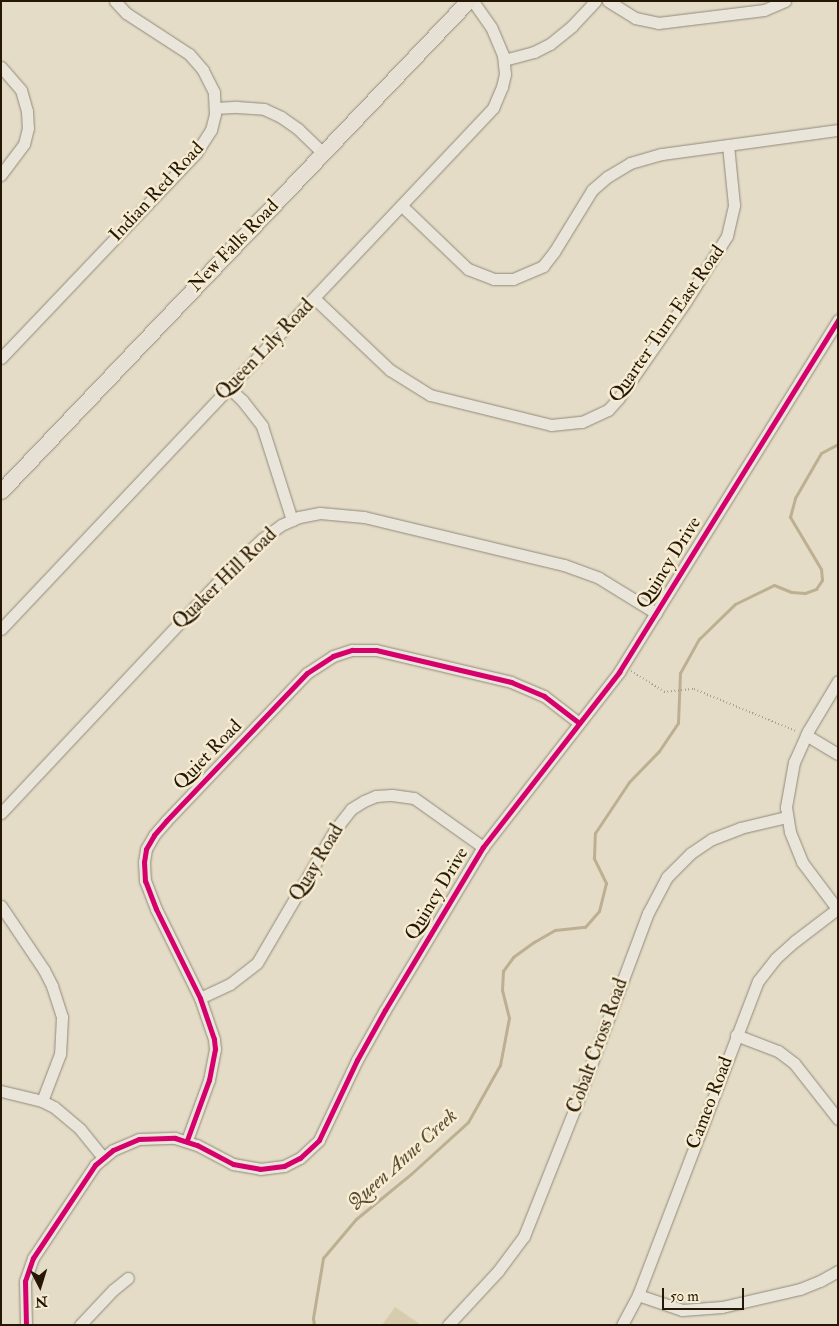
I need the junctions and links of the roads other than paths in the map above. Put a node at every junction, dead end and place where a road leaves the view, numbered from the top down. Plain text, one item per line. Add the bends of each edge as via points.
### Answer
1 (115, 1) edge
2 (468, 1) edge
3 (473, 1) edge
4 (595, 1) edge
5 (608, 1) edge
6 (785, 1) edge
7 (504, 60) junction
8 (1, 67) edge
9 (215, 108) junction
10 (838, 130) edge
11 (728, 145) junction
12 (323, 153) junction
13 (1, 175) edge
14 (402, 206) junction
15 (314, 298) junction
16 (838, 320) edge
17 (1, 358) edge
18 (229, 388) junction
19 (1, 491) edge
20 (292, 520) junction
21 (656, 613) junction
22 (1, 629) edge
23 (838, 681) edge
24 (579, 724) junction
25 (806, 735) junction
26 (838, 754) edge
27 (1, 813) edge
28 (786, 817) junction
29 (483, 846) junction
30 (1, 906) edge
31 (838, 910) edge
32 (200, 998) junction
33 (736, 1035) junction
34 (1, 1090) edge
35 (42, 1101) junction
36 (838, 1119) edge
37 (187, 1140) junction
38 (103, 1157) junction
39 (838, 1270) edge
40 (128, 1278) dead end
41 (638, 1296) junction
42 (26, 1325) edge
43 (80, 1325) edge
44 (448, 1325) edge
45 (622, 1325) edge

1 - 9 street, Indian Red Road via 126,13 195,59 211,83
2 - 12 main road, New Falls Road
3 - 7 street via 499,42
4 - 7 street via 550,44
5 - 6 street via 635,18 658,23 764,10
7 - 14 street, Queen Lily Road via 502,87 493,108
8 - 13 street via 16,82 25,98 28,128 24,144
9 - 12 street via 264,109 298,129
9 - 17 street, Indian Red Road via 211,130 196,153
10 - 11 street
11 - 14 street via 642,158 607,177 585,200 543,266 513,279 494,279 468,269
11 - 15 street, Quarter Turn East Road via 734,204 727,236 618,399 608,410 582,422 550,425 430,395 390,370
12 - 19 main road, New Falls Road
14 - 15 street, Queen Lily Road
15 - 18 street, Queen Lily Road
16 - 21 street, Quincy Drive
18 - 20 street via 262,426
18 - 22 street, Queen Lily Road
20 - 21 street, Quaker Hill Road via 320,513 343,513 564,565 599,578
20 - 27 street, Quaker Hill Road via 262,538 231,568
21 - 24 street, Quincy Drive via 623,666
23 - 25 street
24 - 29 street, Quincy Drive
24 - 32 street, Quiet Road via 532,689 400,655 352,650 314,667 166,821 146,849 146,886
25 - 26 street
25 - 28 street via 790,773
28 - 31 street via 802,862
28 - 44 street, Cobalt Cross Road via 740,828 712,839 691,853 667,877 648,913 527,1229 498,1271
29 - 32 street, Quay Road via 414,798 392,794 364,801 351,810 334,831 257,963 230,984
29 - 37 street, Quincy Drive via 357,1060 320,1140 307,1154 284,1166 260,1169 233,1164
30 - 35 street via 48,978 62,1017 60,1054
31 - 33 street, Cameo Road via 795,941 766,969
32 - 37 street, Quiet Road via 209,1021 214,1049 209,1080
33 - 36 street via 778,1051 794,1063
33 - 41 street, Cameo Road
34 - 35 street
35 - 38 street via 67,1117
37 - 38 street, Quincy Drive via 138,1139
38 - 42 street, Quincy Drive via 79,1187 29,1266 24,1295
39 - 41 street via 800,1289 708,1309 682,1310
40 - 43 street
41 - 45 street, Cameo Road

